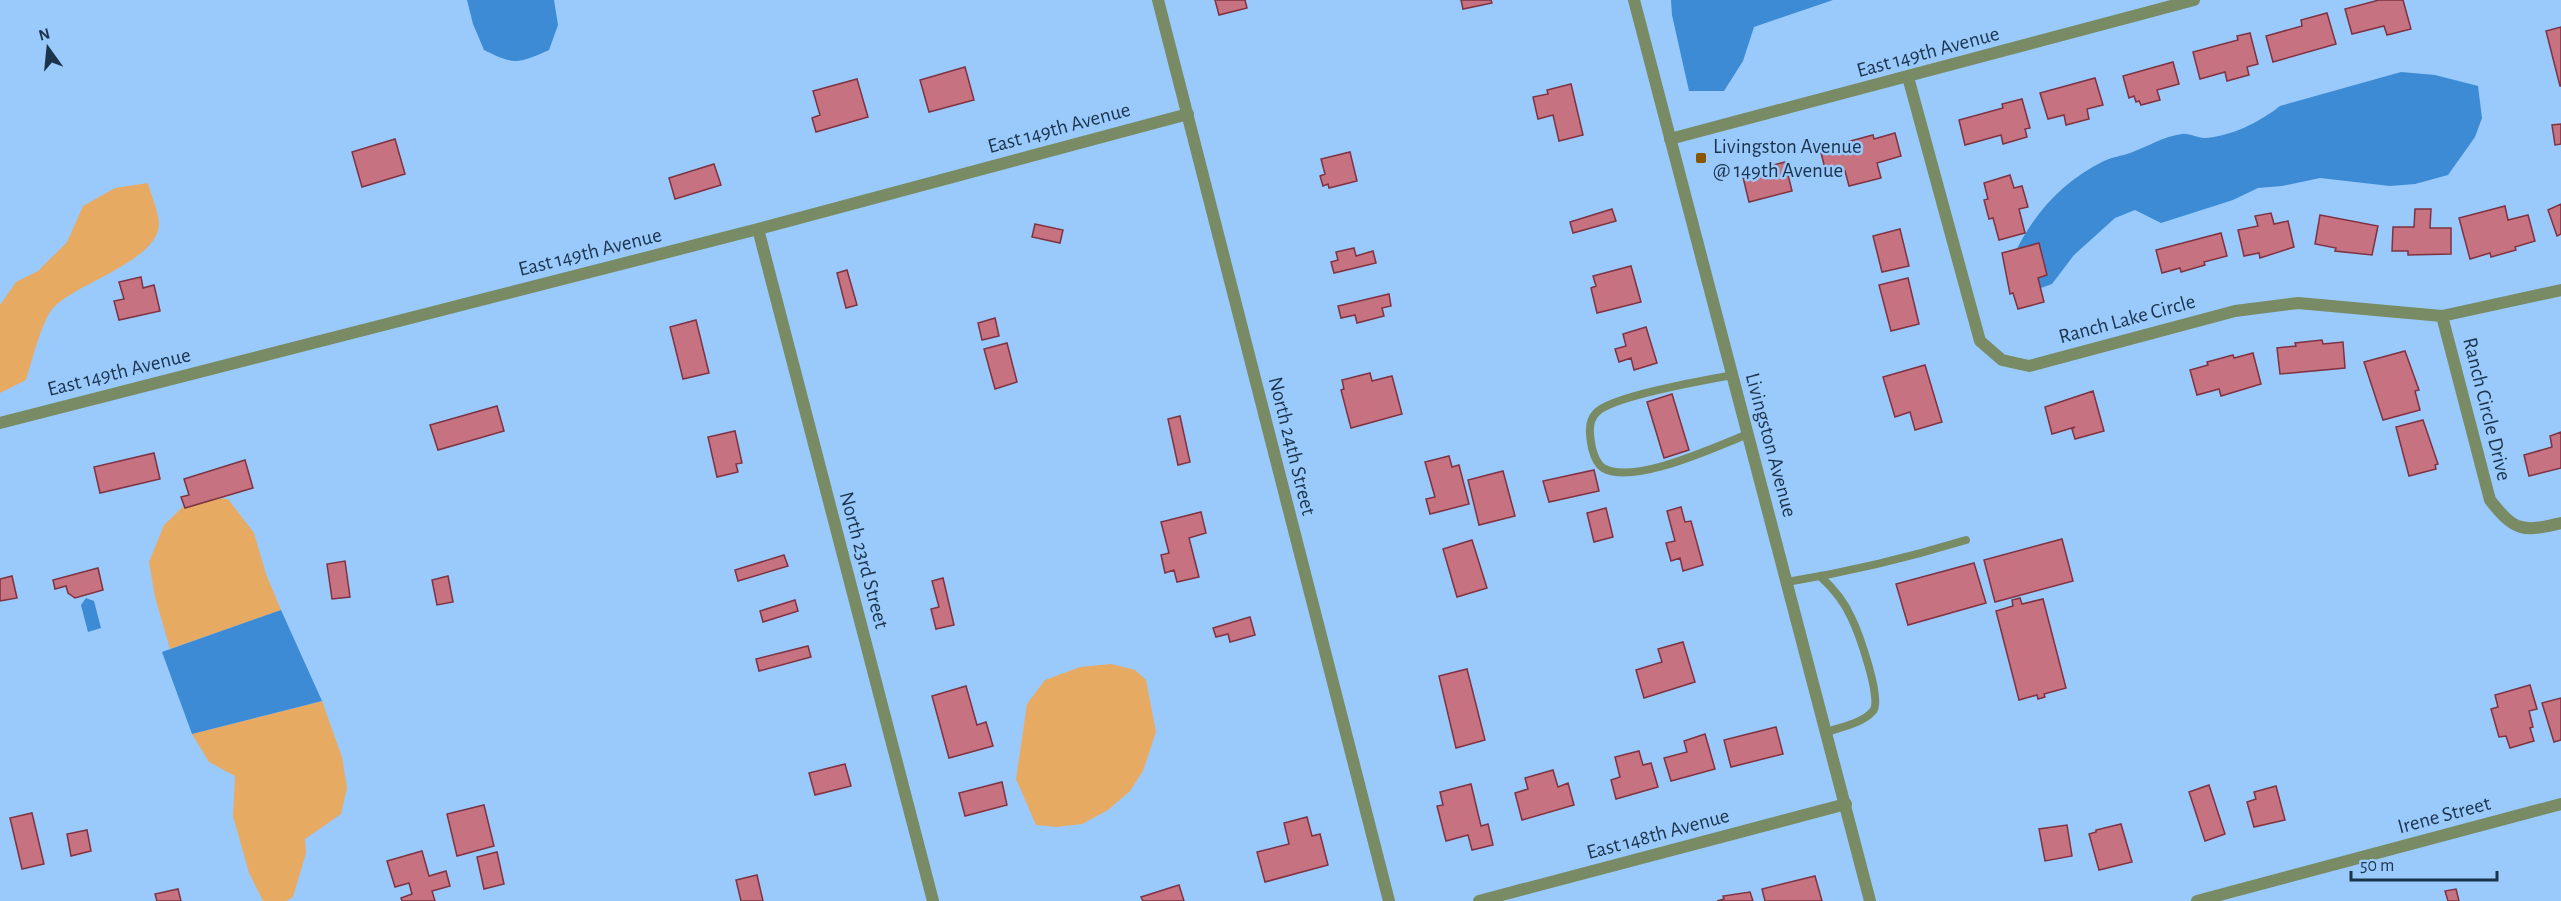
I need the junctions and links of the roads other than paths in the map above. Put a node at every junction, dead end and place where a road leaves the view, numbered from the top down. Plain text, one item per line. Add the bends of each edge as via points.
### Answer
1 (1158, 0) edge
2 (1634, 0) edge
3 (2194, 0) edge
4 (1908, 77) junction
5 (1188, 114) junction
6 (1670, 139) junction
7 (758, 229) junction
8 (2561, 290) edge
9 (2442, 316) junction
10 (1732, 375) junction
11 (0, 423) edge
12 (1748, 434) junction
13 (2561, 523) edge
14 (1966, 540) dead end
15 (1820, 576) junction
16 (1787, 582) junction
17 (1827, 732) junction
18 (1846, 804) junction
19 (2561, 804) edge
20 (933, 901) edge
21 (1389, 901) edge
22 (1479, 901) edge
23 (1869, 901) edge
24 (2198, 901) edge

1 - 5 street, North 24th Street
2 - 6 street, Livingston Avenue
3 - 4 street, East 149th Avenue
4 - 6 street, East 149th Avenue
4 - 9 street, Ranch Lake Circle via 1980,342 2002,360 2029,366 2235,310 2298,303
5 - 7 street, East 149th Avenue
5 - 21 street, North 24th Street
6 - 10 street, Livingston Avenue
7 - 11 street, East 149th Avenue
7 - 20 street, North 23rd Street
8 - 9 street, Ranch Lake Circle
9 - 13 street, Ranch Circle Drive via 2490,500 2506,520 2529,530
10 - 12 street, Livingston Avenue
10 - 12 lane via 1655,390 1602,408 1594,414 1591,424 1594,457 1610,471 1643,472
12 - 16 street, Livingston Avenue
14 - 15 lane via 1907,558
15 - 16 lane
15 - 17 lane via 1834,589 1851,617 1877,704 1863,718
16 - 17 street, Livingston Avenue
17 - 18 street, Livingston Avenue
18 - 22 street, East 148th Avenue
18 - 23 street, Livingston Avenue
19 - 24 street, Irene Street

